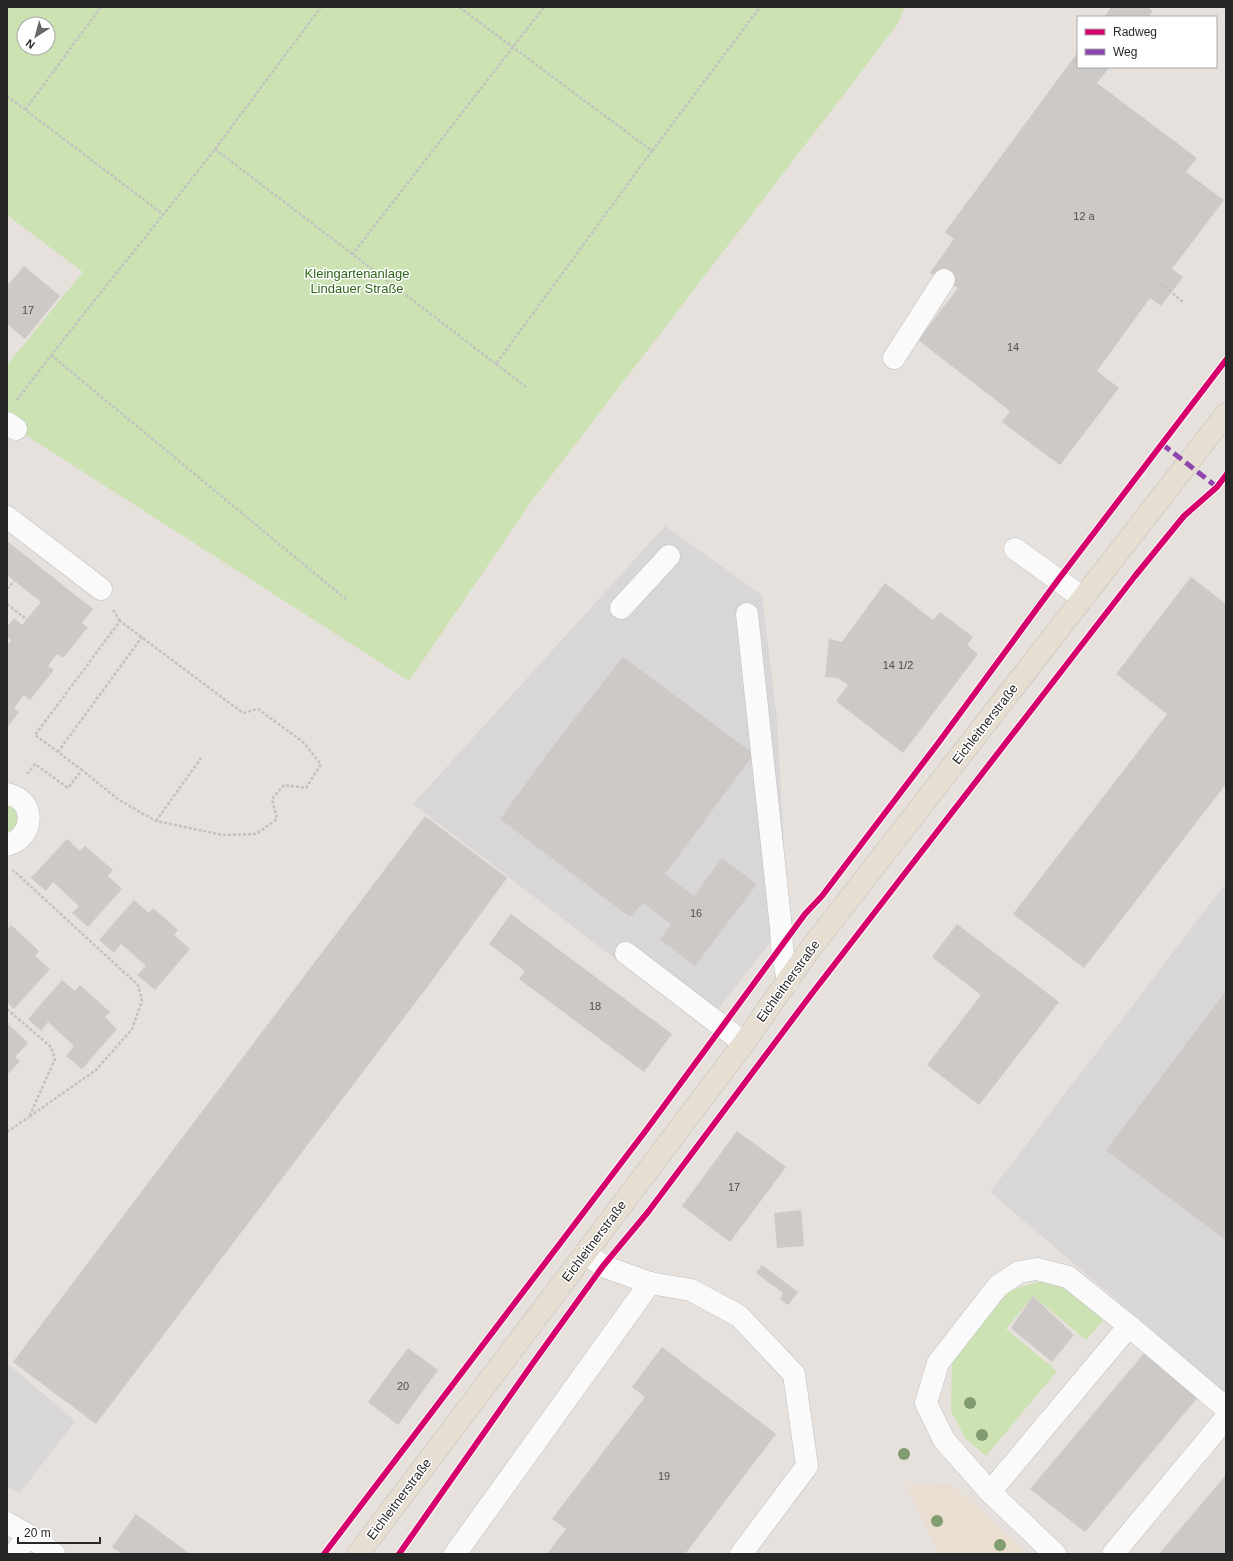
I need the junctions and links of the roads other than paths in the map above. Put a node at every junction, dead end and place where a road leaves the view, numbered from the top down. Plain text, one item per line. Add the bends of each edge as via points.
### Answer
1 (944, 280) dead end
2 (894, 358) dead end
3 (1223, 425) edge
4 (7, 517) edge
5 (1015, 549) dead end
6 (669, 556) dead end
7 (101, 589) dead end
8 (1083, 598) junction
9 (621, 608) dead end
10 (748, 614) dead end
11 (8, 794) edge
12 (9, 855) edge
13 (626, 953) dead end
14 (788, 982) junction
15 (744, 1043) junction
16 (585, 1253) junction
17 (650, 1283) junction
18 (1129, 1326) junction
19 (1226, 1408) edge
20 (1226, 1418) edge
21 (990, 1492) junction
22 (7, 1523) edge
23 (28, 1535) junction
24 (15, 1554) edge
25 (54, 1554) edge
26 (358, 1554) edge
27 (455, 1554) edge
28 (741, 1554) edge
29 (1055, 1554) edge
30 (1113, 1554) edge

1 - 2 street
3 - 8 main road, Eichleitnerstraße
4 - 7 street
5 - 8 street
6 - 9 street
8 - 14 main road, Eichleitnerstraße via 807,953
10 - 14 street via 782,948
11 - 12 street via 23,803 29,819 23,836 16,842
13 - 15 street
14 - 15 main road, Eichleitnerstraße
15 - 16 main road, Eichleitnerstraße
16 - 17 street via 603,1266
16 - 26 main road, Eichleitnerstraße
17 - 27 street
17 - 28 street via 691,1290 739,1316 794,1374 807,1466
18 - 19 street
18 - 21 street
18 - 21 street via 1068,1277 1037,1269 1019,1272 998,1286 938,1363 926,1403 944,1440
20 - 30 street
21 - 29 street
22 - 23 street
23 - 24 street
23 - 25 street

